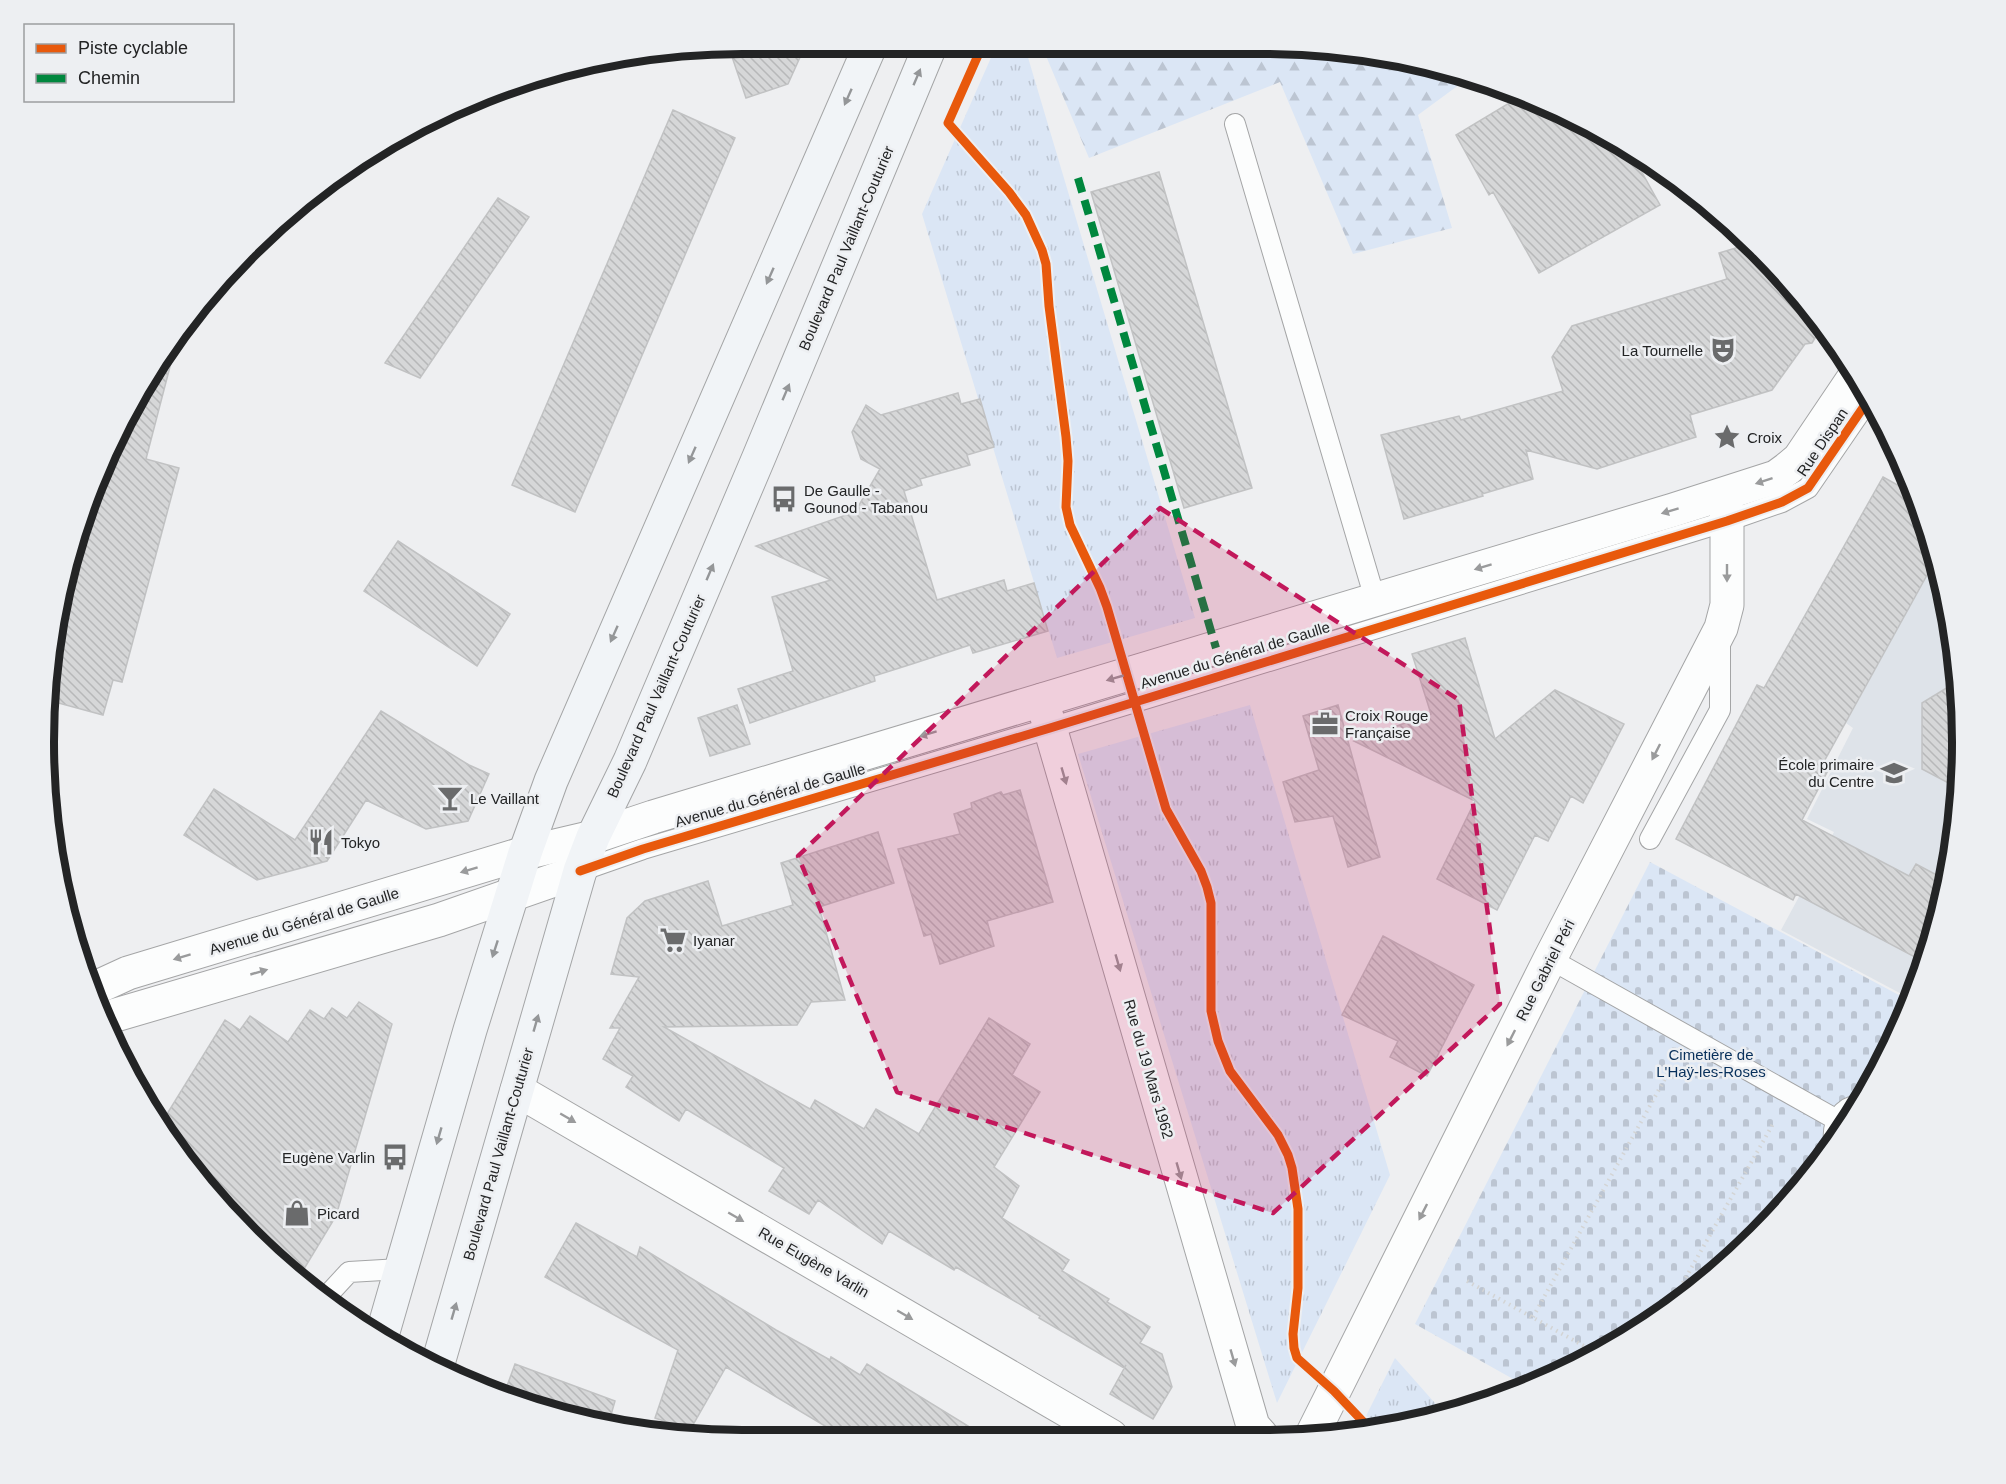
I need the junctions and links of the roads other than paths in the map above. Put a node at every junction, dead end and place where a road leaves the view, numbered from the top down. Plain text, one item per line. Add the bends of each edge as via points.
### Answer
1 (867, 54) edge
2 (928, 54) edge
3 (1234, 124) dead end
4 (1850, 383) edge
5 (1864, 406) edge
6 (1726, 507) junction
7 (1375, 599) junction
8 (1721, 628) junction
9 (1046, 714) junction
10 (593, 837) junction
11 (1650, 839) dead end
12 (525, 853) junction
13 (580, 872) junction
14 (512, 895) junction
15 (1550, 958) junction
16 (99, 986) edge
17 (111, 1016) edge
18 (517, 1090) junction
19 (1842, 1115) edge
20 (1837, 1120) junction
21 (1835, 1126) edge
22 (400, 1269) junction
23 (330, 1293) edge
24 (384, 1329) edge
25 (439, 1360) edge
26 (1315, 1428) edge
27 (1101, 1430) edge
28 (1257, 1430) edge

1 -> 12 main road via 556,767
10 -> 2 main road, Boulevard Paul Vaillant-Couturier via 644,728
3 - 7 lane
4 -> 6 street, Rue Dispan via 1799,459
5 - 6 lane, Rue Dispan via 1808,488 1782,502
6 -> 7 street, Avenue du Général de Gaulle
6 -> 8 street, Rue Gabriel Péri via 1727,605
6 - 9 lane, Avenue du Général de Gaulle
7 -> 9 street, Avenue du Général de Gaulle
8 - 11 lane via 1720,710
8 -> 15 street, Rue Gabriel Péri
9 -> 10 street, Avenue du Général de Gaulle via 653,817
9 - 13 lane, Avenue du Général de Gaulle
9 -> 28 street, Rue du 19 Mars 1962
10 - 12 street, Avenue du Général de Gaulle
10 - 13 main road, Boulevard Paul Vaillant-Couturier
12 - 14 main road
12 -> 16 street, Avenue du Général de Gaulle via 128,973
13 - 14 street, Avenue du Général de Gaulle
18 -> 13 main road, Boulevard Paul Vaillant-Couturier
17 -> 14 street, Avenue du Général de Gaulle
14 -> 22 main road
15 - 20 lane
15 -> 26 street, Rue Gabriel Péri
25 -> 18 main road, Boulevard Paul Vaillant-Couturier
18 -> 27 street, Rue Eugène Varlin
19 - 20 lane
20 - 21 lane
22 - 23 lane via 349,1272
22 - 24 main road

